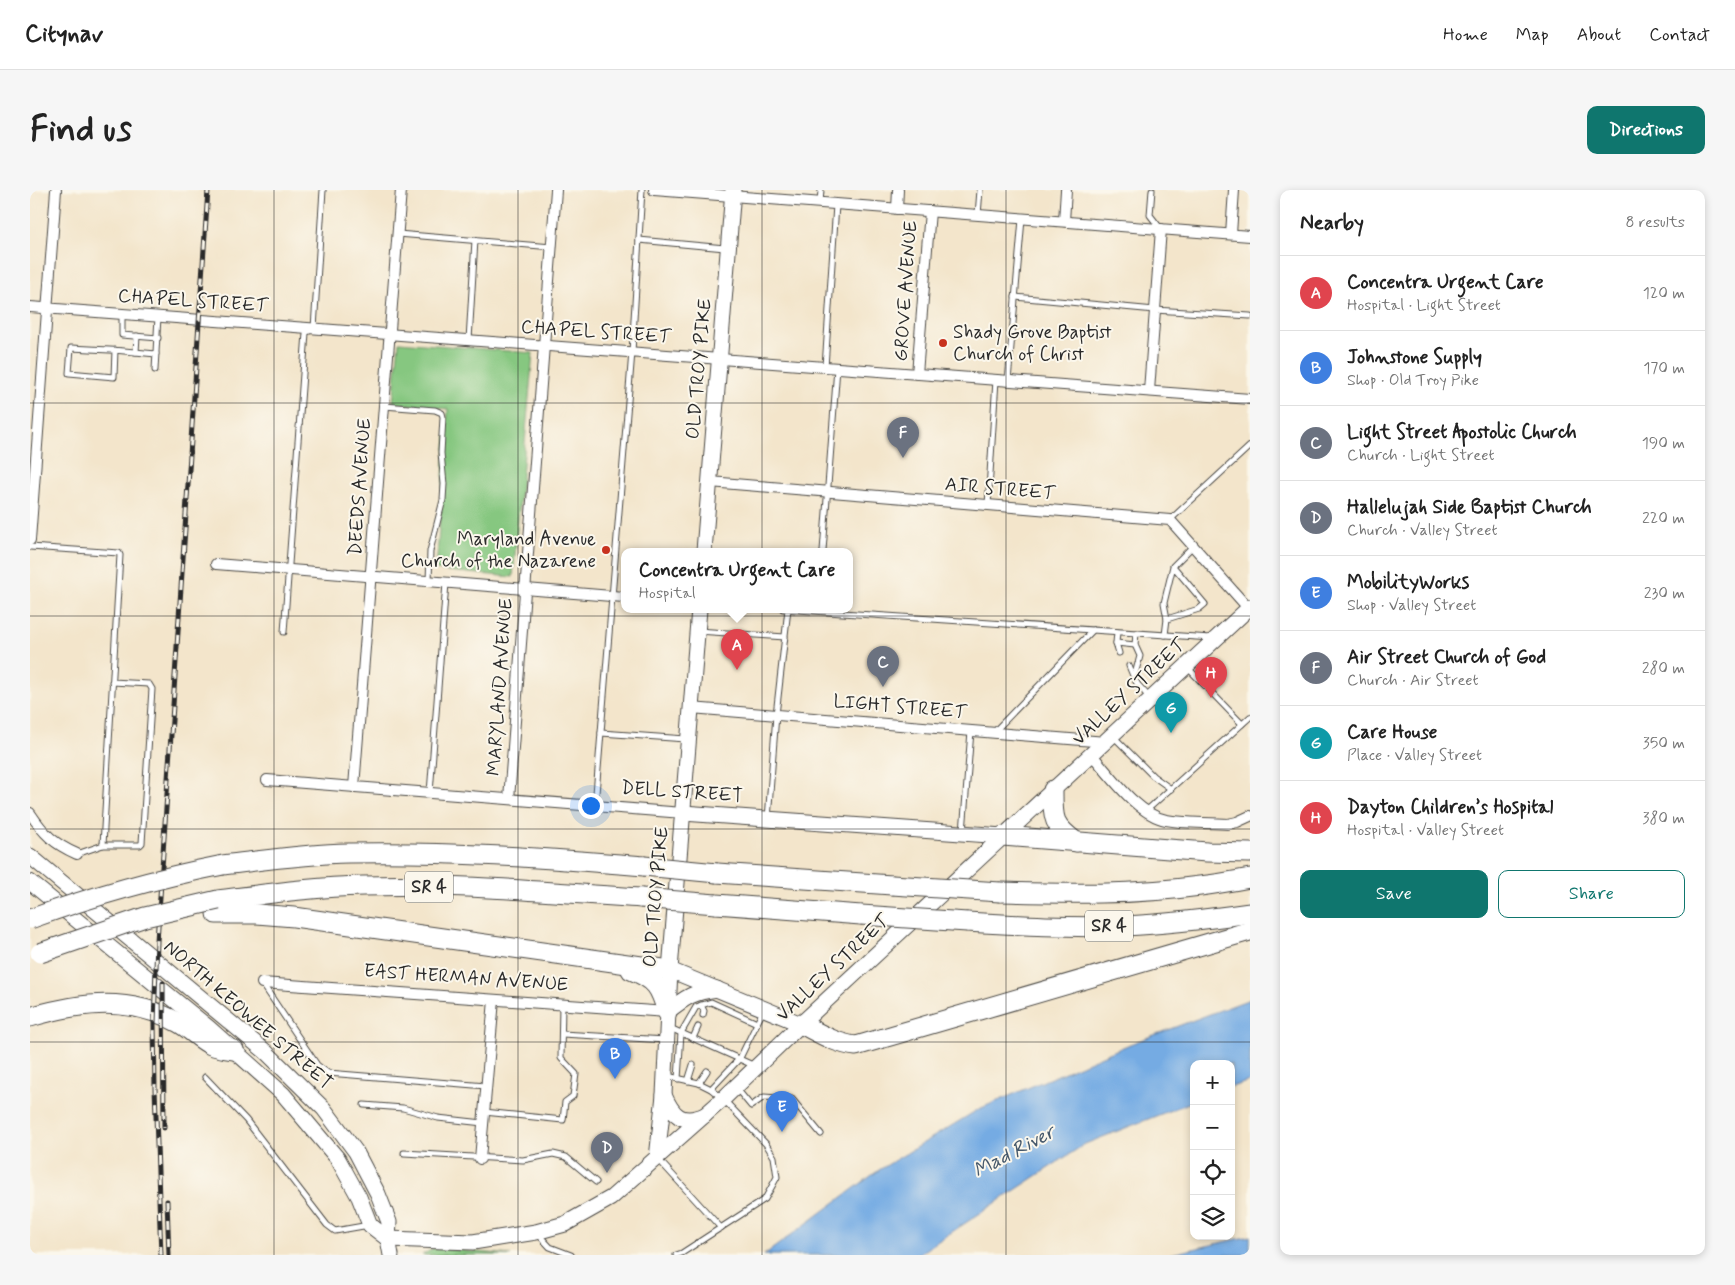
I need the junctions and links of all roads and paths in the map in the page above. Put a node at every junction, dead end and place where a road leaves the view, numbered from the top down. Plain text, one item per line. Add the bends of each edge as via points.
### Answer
1 (56, 190) edge
2 (323, 190) edge
3 (401, 190) edge
4 (556, 190) edge
5 (642, 190) edge
6 (654, 190) edge
7 (820, 190) edge
8 (898, 190) edge
9 (980, 190) edge
10 (1066, 190) edge
11 (1152, 190) edge
12 (1234, 190) edge
13 (733, 193) edge
14 (820, 203) junction
15 (836, 204) junction
16 (897, 209) junction
17 (930, 211) junction
18 (978, 215) junction
19 (1022, 218) junction
20 (1064, 222) junction
21 (1160, 229) junction
22 (397, 234) junction
23 (1231, 234) junction
24 (1250, 236) edge
25 (475, 240) junction
26 (639, 240) junction
27 (552, 247) junction
28 (728, 248) junction
29 (1015, 297) junction
30 (30, 306) edge
31 (48, 308) junction
32 (1155, 310) junction
33 (122, 313) junction
34 (158, 316) junction
35 (1250, 316) edge
36 (314, 328) junction
37 (389, 334) junction
38 (137, 336) junction
39 (158, 338) junction
40 (469, 340) junction
41 (544, 345) junction
42 (115, 350) junction
43 (136, 352) junction
44 (632, 352) junction
45 (156, 354) junction
46 (720, 359) junction
47 (825, 367) junction
48 (837, 368) junction
49 (155, 370) dead end
50 (917, 374) junction
51 (996, 380) junction
52 (1008, 380) junction
53 (1149, 391) junction
54 (1250, 399) edge
55 (384, 406) junction
56 (1250, 446) edge
57 (710, 482) junction
58 (32, 491) edge
59 (828, 492) junction
60 (988, 505) junction
61 (1170, 520) junction
62 (30, 540) edge
63 (1193, 546) junction
64 (30, 547) edge
65 (704, 548) edge
66 (823, 548) edge
67 (216, 564) dead end
68 (1173, 566) junction
69 (289, 570) junction
70 (370, 577) junction
71 (429, 582) junction
72 (446, 583) junction
73 (525, 589) junction
74 (611, 596) junction
75 (621, 597) edge
76 (1249, 608) edge
77 (699, 613) edge
78 (788, 613) edge
79 (853, 613) edge
80 (1167, 619) junction
81 (1093, 630) junction
82 (698, 631) junction
83 (284, 632) dead end
84 (1116, 632) junction
85 (1136, 633) junction
86 (1165, 635) junction
87 (785, 637) junction
88 (1217, 638) junction
89 (1116, 644) junction
90 (1135, 645) junction
91 (1119, 653) dead end
92 (1129, 666) dead end
93 (1186, 666) junction
94 (1134, 678) junction
95 (112, 682) junction
96 (1151, 700) junction
97 (691, 708) junction
98 (776, 715) junction
99 (1250, 717) edge
100 (1242, 724) junction
101 (971, 731) junction
102 (601, 733) junction
103 (994, 733) junction
104 (689, 739) junction
105 (1109, 739) junction
106 (1092, 754) junction
107 (267, 780) dead end
108 (354, 786) junction
109 (1171, 789) junction
110 (1053, 790) junction
111 (430, 793) junction
112 (509, 799) junction
113 (595, 806) junction
114 (1146, 811) junction
115 (30, 813) edge
116 (683, 813) junction
117 (1250, 816) edge
118 (768, 819) junction
119 (963, 833) junction
120 (1003, 836) junction
121 (1076, 842) junction
122 (102, 845) junction
123 (1250, 853) edge
124 (77, 854) joint
125 (30, 856) edge
126 (1250, 878) edge
127 (30, 882) edge
128 (217, 907) junction
129 (1250, 913) edge
130 (30, 919) edge
131 (1250, 931) edge
132 (35, 955) edge
133 (616, 963) junction
134 (670, 970) junction
135 (262, 984) joint
136 (717, 989) junction
137 (494, 1000) junction
138 (562, 1005) junction
139 (701, 1005) junction
140 (764, 1008) junction
141 (703, 1015) dead end
142 (30, 1017) edge
143 (757, 1023) junction
144 (801, 1024) junction
145 (667, 1026) junction
146 (698, 1026) dead end
147 (682, 1033) junction
148 (562, 1034) junction
149 (693, 1038) junction
150 (234, 1050) junction
151 (740, 1058) junction
152 (693, 1065) dead end
153 (756, 1067) junction
154 (707, 1071) dead end
155 (205, 1077) dead end
156 (671, 1077) junction
157 (688, 1081) junction
158 (700, 1083) junction
159 (486, 1086) junction
160 (736, 1086) junction
161 (711, 1089) junction
162 (664, 1095) junction
163 (724, 1099) junction
164 (364, 1105) dead end
165 (484, 1112) junction
166 (705, 1115) junction
167 (483, 1123) junction
168 (821, 1134) dead end
169 (404, 1153) dead end
170 (657, 1158) junction
171 (480, 1159) junction
172 (596, 1182) dead end
173 (389, 1222) junction
174 (370, 1225) junction
175 (721, 1228) junction
176 (536, 1232) junction
177 (388, 1239) junction
178 (391, 1255) edge
179 (571, 1255) edge
180 (676, 1255) edge

1 - 31 street
2 - 36 lane
3 - 22 street, DEEDS AVENUE
4 - 27 street, MARYLAND AVENUE
5 - 26 lane
6 - 13 street
7 - 14 lane
8 - 16 street, GROVE AVENUE
9 - 18 lane
10 - 20 street
11 - 21 lane via 1150,215
12 - 23 street
13 - 14 street
13 - 28 main road, OLD TROY PIKE
14 - 15 street
15 - 16 street
15 - 47 lane
16 - 17 street
17 - 18 street
17 - 50 street, GROVE AVENUE
18 - 19 street
19 - 20 street
19 - 29 lane
20 - 21 street
21 - 23 street
21 - 32 street
22 - 25 lane
22 - 37 street, DEEDS AVENUE
23 - 24 street
25 - 27 lane
25 - 40 lane
26 - 28 lane
26 - 44 lane
27 - 41 street, MARYLAND AVENUE
28 - 46 main road, OLD TROY PIKE
29 - 32 lane
29 - 52 lane
30 - 31 street, CHAPEL STREET
31 - 33 street, CHAPEL STREET
31 - 58 street
32 - 35 lane
32 - 53 street
33 - 34 street, CHAPEL STREET
33 - 38 lane via 122,336
34 - 36 street, CHAPEL STREET
34 - 39 lane
36 - 37 street, CHAPEL STREET
36 - 69 lane via 306,333
37 - 40 street, CHAPEL STREET
37 - 55 street, DEEDS AVENUE
38 - 39 lane
38 - 43 lane
39 - 45 lane
40 - 41 street, CHAPEL STREET
41 - 44 street, CHAPEL STREET
41 - 73 street, MARYLAND AVENUE
42 - 42 lane via 71,348 69,373 114,377
42 - 43 lane
43 - 45 lane
44 - 46 street, CHAPEL STREET
44 - 74 lane
45 - 49 lane
46 - 47 street, CHAPEL STREET
46 - 57 main road, OLD TROY PIKE
47 - 48 street, CHAPEL STREET
48 - 50 street, CHAPEL STREET
48 - 59 lane
50 - 51 street, CHAPEL STREET
51 - 52 street, CHAPEL STREET
51 - 60 lane
52 - 53 street, CHAPEL STREET
53 - 54 street, CHAPEL STREET
55 - 70 street, DEEDS AVENUE
55 - 71 lane via 442,413 443,500 430,551
56 - 61 lane
57 - 59 street, AIR STREET
57 - 65 main road, OLD TROY PIKE
58 - 62 street
59 - 60 street, AIR STREET
59 - 66 lane
60 - 61 street, AIR STREET
61 - 63 street
63 - 68 lane
63 - 76 street
64 - 95 lane via 119,553
67 - 69 street
68 - 80 lane via 1164,603
68 - 80 lane via 1205,604
69 - 70 street
69 - 83 lane
70 - 71 street
70 - 108 street, DEEDS AVENUE
71 - 72 street
72 - 73 street
72 - 111 lane
73 - 74 street
73 - 112 street, MARYLAND AVENUE
74 - 75 street
74 - 102 lane
76 - 88 main road, VALLEY STREET
77 - 82 main road, OLD TROY PIKE
78 - 87 lane
79 - 81 lane
80 - 86 lane
81 - 84 lane
81 - 103 lane
82 - 87 lane
82 - 97 main road, OLD TROY PIKE
84 - 85 lane
84 - 89 lane
85 - 86 lane
85 - 90 lane
86 - 88 lane
87 - 98 lane
88 - 93 main road, VALLEY STREET
89 - 90 lane
89 - 91 lane
90 - 94 lane via 1140,656
92 - 94 lane
93 - 96 main road, VALLEY STREET
93 - 100 lane
94 - 96 lane
95 - 122 lane
95 - 122 lane via 149,684 152,688 142,843
96 - 105 main road, VALLEY STREET
97 - 98 street, LIGHT STREET
97 - 104 main road, OLD TROY PIKE
98 - 101 street, LIGHT STREET
98 - 118 lane
99 - 100 lane
100 - 109 lane
101 - 103 street, LIGHT STREET
101 - 119 lane
102 - 104 lane
102 - 113 lane
103 - 105 street, LIGHT STREET
104 - 116 main road, OLD TROY PIKE
105 - 106 main road, VALLEY STREET
105 - 109 lane
106 - 110 main road, VALLEY STREET
106 - 114 street
107 - 108 street, DELL STREET
108 - 111 street, DELL STREET
109 - 114 lane
110 - 120 main road, VALLEY STREET
110 - 121 highway via 1054,820 1060,831
111 - 112 street, DELL STREET
112 - 113 street, DELL STREET
113 - 116 street, DELL STREET
114 - 117 street via 1166,820 1220,823 1237,822
115 - 124 street via 59,846
116 - 118 main road, DELL STREET
116 - 134 main road, OLD TROY PIKE
118 - 119 main road, DELL STREET
119 - 120 main road, DELL STREET
120 - 121 highway
120 - 144 main road, VALLEY STREET
121 - 123 highway
122 - 124 lane
125 - 173 main road, NORTH KEOWEE STREET via 266,1052 324,1109 356,1152
126 - 130 highway, SR 4, bridge via 1200,887 1062,894 717,873 520,856 346,853 223,865 179,874
127 - 150 main road, NORTH KEOWEE STREET
128 - 129 highway, SR 4, bridge via 283,892 364,886 474,887 1056,926 1123,926
128 - 132 highway, bridge via 145,917
128 - 133 highway
131 - 144 highway via 856,1046 834,1041
133 - 134 highway
133 - 145 highway via 654,982 661,991
134 - 136 main road
134 - 145 main road, OLD TROY PIKE
135 - 137 street, EAST HERMAN AVENUE
135 - 159 lane via 316,1065 328,1073
136 - 140 main road
136 - 145 main road via 700,991 684,999
137 - 138 street, EAST HERMAN AVENUE
137 - 159 street
138 - 145 street, EAST HERMAN AVENUE
138 - 148 lane
139 - 141 lane
139 - 143 lane via 711,1002
139 - 147 lane via 696,1007
140 - 143 lane
140 - 144 main road
142 - 150 highway via 56,1009 122,1004 148,1009 179,1023 211,1045
143 - 151 lane
144 - 153 main road, VALLEY STREET
145 - 147 lane
145 - 148 lane
145 - 156 main road, OLD TROY PIKE
146 - 149 lane
147 - 149 lane
147 - 156 lane
148 - 165 lane via 561,1058 576,1074 574,1096 565,1102 563,1120
149 - 151 lane via 719,1052
150 - 174 main road, NORTH KEOWEE STREET via 283,1094 326,1142 349,1178
151 - 153 lane
151 - 161 lane
152 - 157 lane
153 - 160 main road, VALLEY STREET
154 - 158 lane
155 - 174 lane via 246,1120 327,1225 335,1231
156 - 157 lane
156 - 162 main road, OLD TROY PIKE
157 - 158 lane
158 - 161 lane
159 - 165 street
160 - 163 main road, VALLEY STREET
160 - 168 lane via 751,1106 764,1097 792,1099
161 - 163 lane
162 - 166 main road via 673,1113 680,1118
162 - 170 main road, OLD TROY PIKE
163 - 166 main road, VALLEY STREET
163 - 175 lane via 766,1144 774,1157 777,1178 765,1199
164 - 167 lane via 403,1108 438,1118
165 - 167 street
166 - 170 main road, VALLEY STREET
167 - 171 street
169 - 171 lane
170 - 175 lane
170 - 176 main road, VALLEY STREET via 611,1198 565,1224
171 - 172 lane via 523,1160 553,1154 566,1157
173 - 174 lane
173 - 177 main road, NORTH KEOWEE STREET
174 - 177 main road
175 - 180 lane
176 - 177 main road, VALLEY STREET via 473,1242
176 - 179 lane via 550,1247
177 - 178 main road, NORTH KEOWEE STREET

